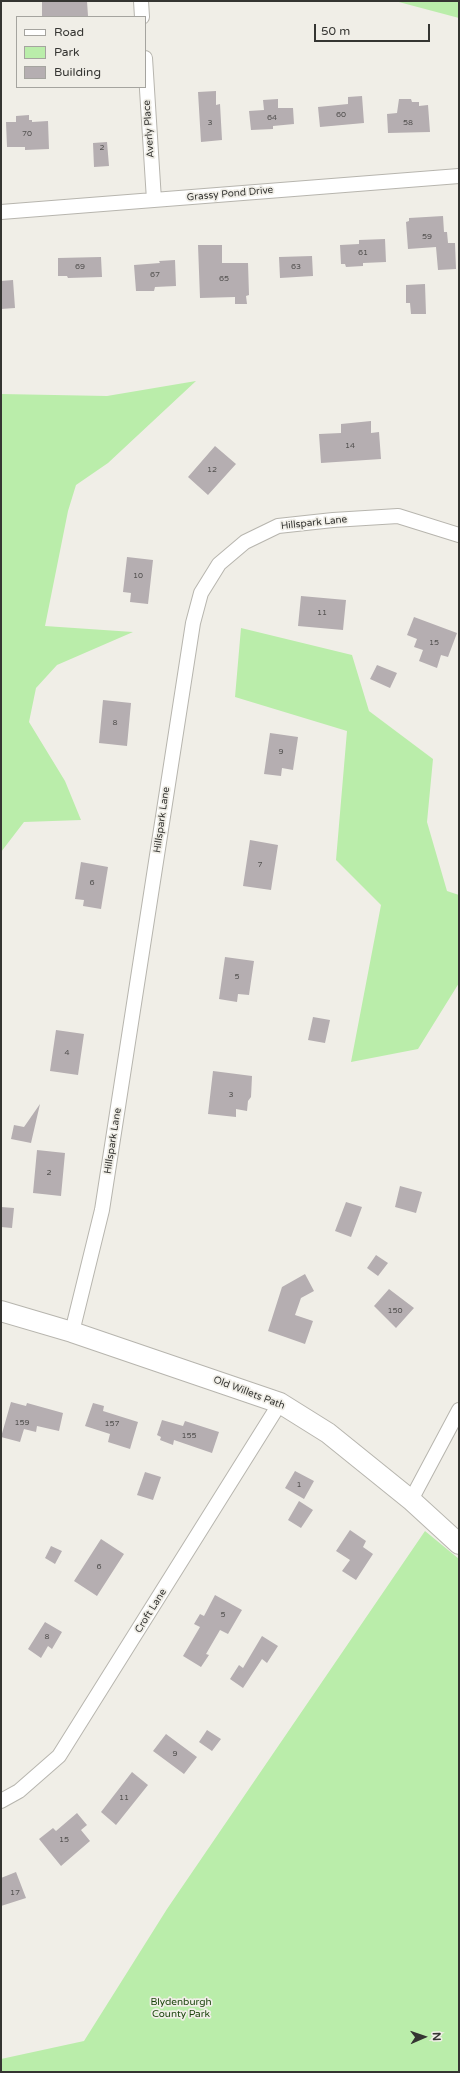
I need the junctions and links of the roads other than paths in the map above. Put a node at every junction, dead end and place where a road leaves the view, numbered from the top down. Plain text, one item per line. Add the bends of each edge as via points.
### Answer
1 (141, 1) edge
2 (142, 16) edge
3 (146, 74) edge
4 (459, 176) edge
5 (154, 200) junction
6 (1, 212) edge
7 (459, 535) edge
8 (1, 1311) edge
9 (72, 1332) junction
10 (280, 1403) junction
11 (459, 1410) edge
12 (411, 1500) junction
13 (459, 1544) edge
14 (1, 1801) edge

1 - 2 street
3 - 5 street, Averly Place
4 - 5 street, Grassy Pond Drive
5 - 6 street, Grassy Pond Drive
7 - 9 street, Hillspark Lane via 398,516 278,526 245,542 219,564 201,593 193,623 102,1210
8 - 9 main road, Old Willets Path
9 - 10 main road, Old Willets Path
10 - 12 main road, Old Willets Path via 328,1433
10 - 14 street, Croft Lane via 59,1756 19,1791
11 - 12 street
12 - 13 main road, Old Willets Path

